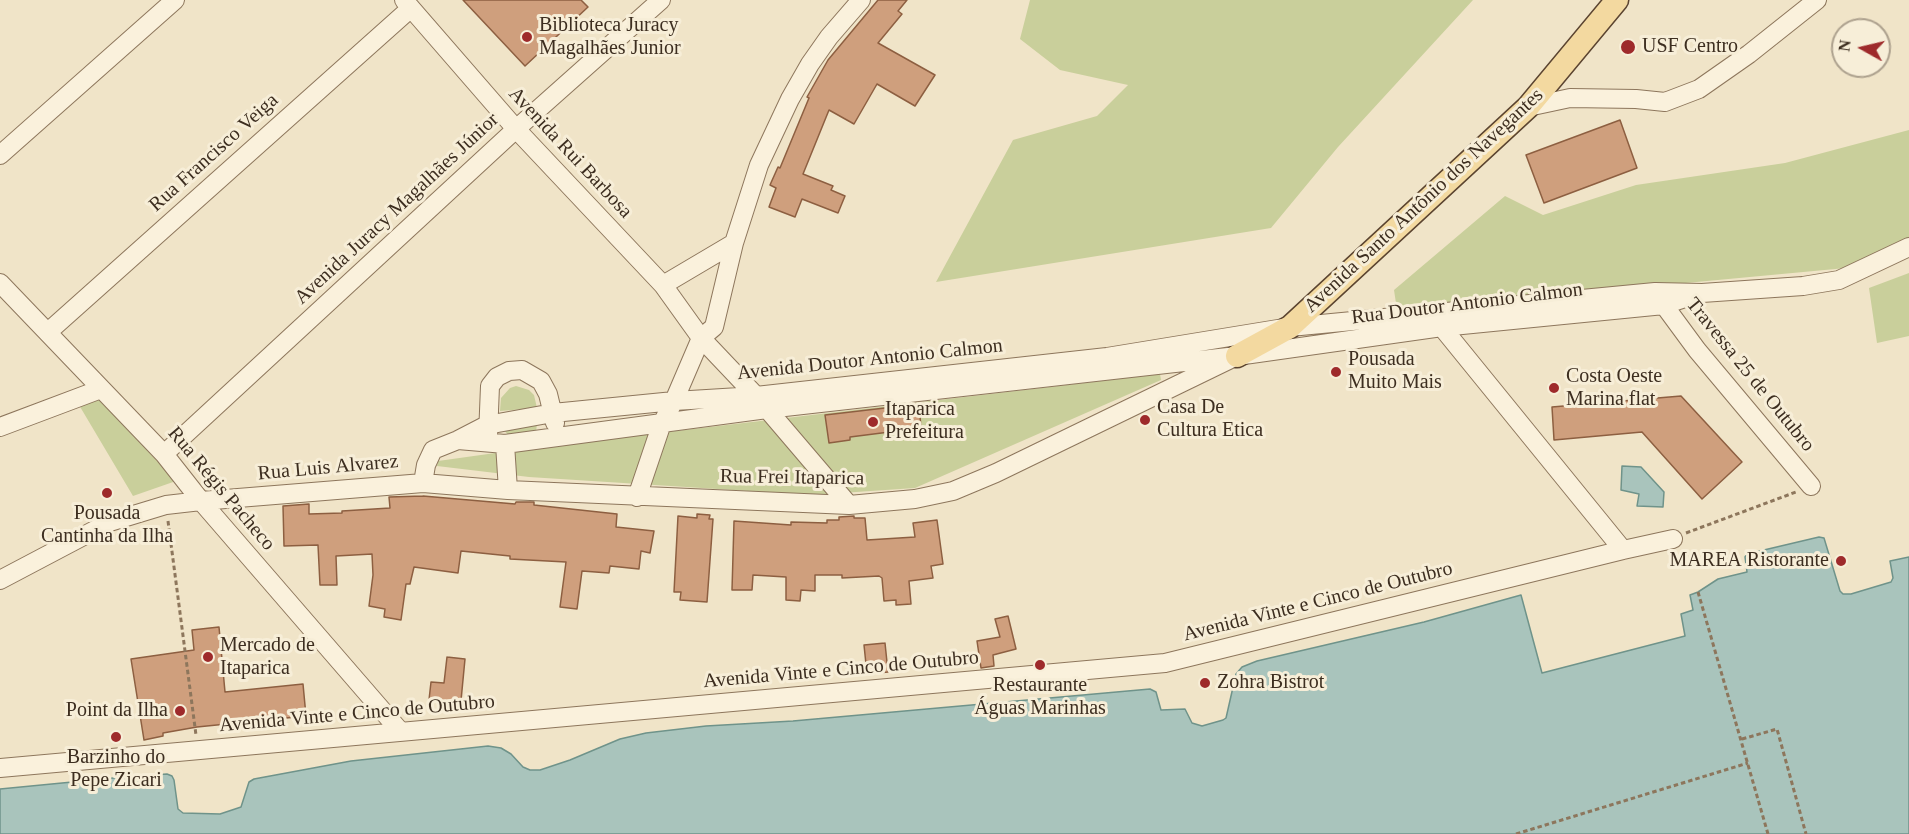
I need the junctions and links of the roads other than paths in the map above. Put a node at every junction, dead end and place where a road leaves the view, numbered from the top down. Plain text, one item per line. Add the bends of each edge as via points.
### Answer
1 (175, 0) edge
2 (662, 0) edge
3 (861, 0) edge
4 (1617, 0) edge
5 (1817, 0) edge
6 (407, 4) edge
7 (1528, 107) junction
8 (516, 129) junction
9 (0, 155) edge
10 (734, 243) junction
11 (1909, 247) edge
12 (0, 283) edge
13 (663, 285) junction
14 (1660, 299) junction
15 (1437, 320) junction
16 (1290, 327) junction
17 (48, 332) junction
18 (701, 338) junction
19 (1237, 356) junction
20 (1107, 364) junction
21 (101, 389) junction
22 (674, 401) junction
23 (761, 402) junction
24 (553, 413) junction
25 (662, 423) junction
26 (487, 425) junction
27 (0, 427) edge
28 (557, 436) junction
29 (458, 440) junction
30 (497, 444) junction
31 (164, 453) junction
32 (423, 483) junction
33 (1811, 486) road end
34 (508, 490) junction
35 (637, 497) junction
36 (201, 501) junction
37 (849, 505) junction
38 (1673, 539) road end
39 (1623, 550) junction
40 (0, 580) edge
41 (400, 731) junction
42 (0, 768) edge

1 - 9 street
2 - 8 street, Avenida Juracy Magalhães Júnior
3 - 10 street via 829,37 790,99 759,165
4 - 7 main road, Avenida Santo Antônio dos Navegantes
5 - 7 street via 1699,89 1665,102 1570,98
6 - 8 street, Avenida Rui Barbosa
6 - 17 street, Rua Francisco Veiga
7 - 16 main road, Avenida Santo Antônio dos Navegantes
8 - 13 street, Avenida Rui Barbosa
8 - 31 street, Avenida Juracy Magalhães Júnior
10 - 13 street
10 - 18 street via 714,327
11 - 14 street, Rua Doutor Antonio Calmon via 1826,283
12 - 17 street, Rua Régis Pacheco
13 - 18 street, Avenida Rui Barbosa
14 - 15 street, Rua Doutor Antonio Calmon
14 - 33 street, Travessa 25 de Outubro via 1697,350
15 - 16 street, Rua Doutor Antonio Calmon
15 - 19 street, Rua Doutor Antonio Calmon
15 - 39 street
16 - 19 main road, Avenida Santo Antônio dos Navegantes
16 - 20 street, Avenida Doutor Antonio Calmon
17 - 21 street, Rua Régis Pacheco
18 - 22 street
18 - 23 street, Avenida Rui Barbosa
19 - 20 street, Avenida Doutor Antonio Calmon
19 - 37 street, Rua Frei Itaparica via 960,488 915,499
20 - 23 street, Avenida Doutor Antonio Calmon
21 - 27 street
21 - 31 street, Rua Régis Pacheco
22 - 23 street, Avenida Doutor Antonio Calmon
22 - 24 street, Avenida Doutor Antonio Calmon
22 - 25 street
23 - 25 street, Avenida Doutor Antonio Calmon
23 - 37 street, Avenida Rui Barbosa
24 - 26 street, Avenida Doutor Antonio Calmon
24 - 26 street via 541,381 522,370 509,372 497,376 490,386
24 - 28 street
25 - 28 street, Avenida Doutor Antonio Calmon
25 - 35 street
26 - 29 street, Avenida Doutor Antonio Calmon
26 - 30 street
28 - 30 street, Avenida Doutor Antonio Calmon
29 - 30 street, Avenida Doutor Antonio Calmon
29 - 32 street, Avenida Doutor Antonio Calmon via 433,450
30 - 34 street
31 - 36 street, Rua Régis Pacheco
32 - 34 street, Rua Frei Itaparica
32 - 36 street, Rua Luis Alvarez
34 - 35 street, Rua Frei Itaparica
35 - 37 street, Rua Frei Itaparica
36 - 40 street, Rua Luis Alvarez via 166,505 110,522
36 - 41 street, Rua Régis Pacheco
38 - 39 street, Avenida Vinte e Cinco de Outubro
39 - 41 street, Avenida Vinte e Cinco de Outubro via 1165,663
41 - 42 street, Avenida Vinte e Cinco de Outubro

